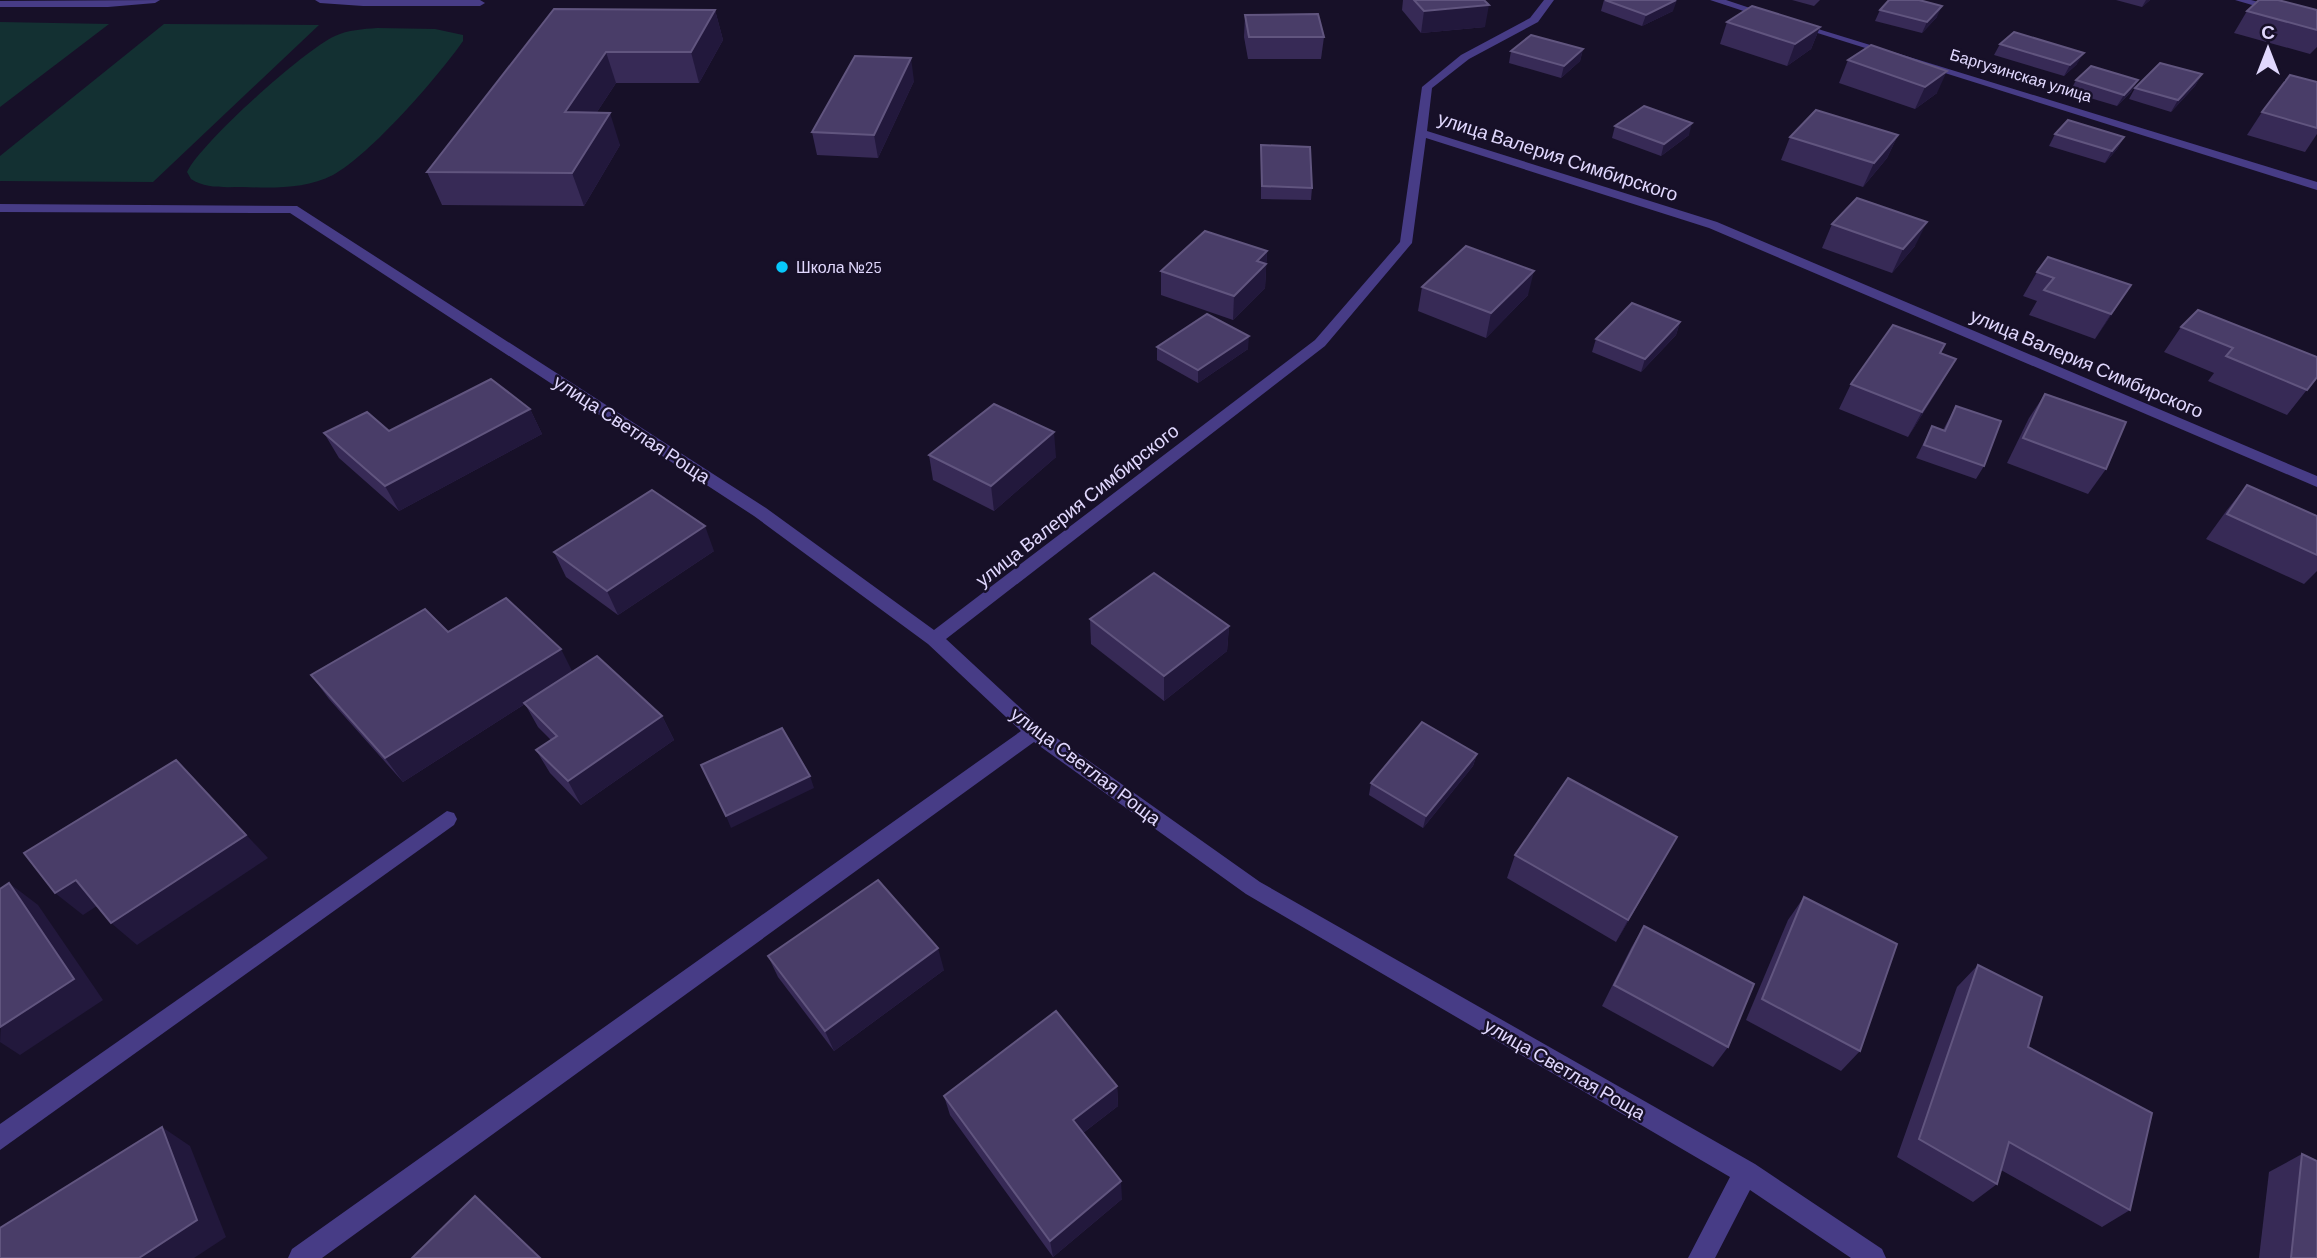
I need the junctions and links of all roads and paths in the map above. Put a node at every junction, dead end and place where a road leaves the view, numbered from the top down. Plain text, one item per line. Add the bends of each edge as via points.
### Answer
1 (27, 0) edge
2 (155, 0) edge
3 (320, 0) edge
4 (1549, 0) edge
5 (1715, 0) edge
6 (2240, 0) edge
7 (480, 3) dead end
8 (1, 4) edge
9 (2317, 21) edge
10 (1421, 133) junction
11 (2317, 186) edge
12 (0, 208) edge
13 (2317, 482) edge
14 (934, 639) junction
15 (1034, 732) junction
16 (447, 819) dead end
17 (0, 1138) edge
18 (1746, 1173) junction
19 (301, 1258) edge
20 (1700, 1258) edge
21 (1873, 1258) edge

1 - 8 street
2 - 8 street
3 - 7 street
4 - 10 street via 1534,20 1465,57 1427,87
5 - 11 street, Баргузинская улица
6 - 9 street
10 - 13 street, улица Валерия Симбирского via 1713,225
10 - 14 street, улица Валерия Симбирского via 1406,243 1320,343
12 - 14 street, улица Светлая Роща via 293,209 760,512
14 - 15 street, улица Светлая Роща
15 - 18 street, улица Светлая Роща via 1253,888
15 - 19 street
16 - 17 street
18 - 20 street
18 - 21 street, улица Светлая Роща

